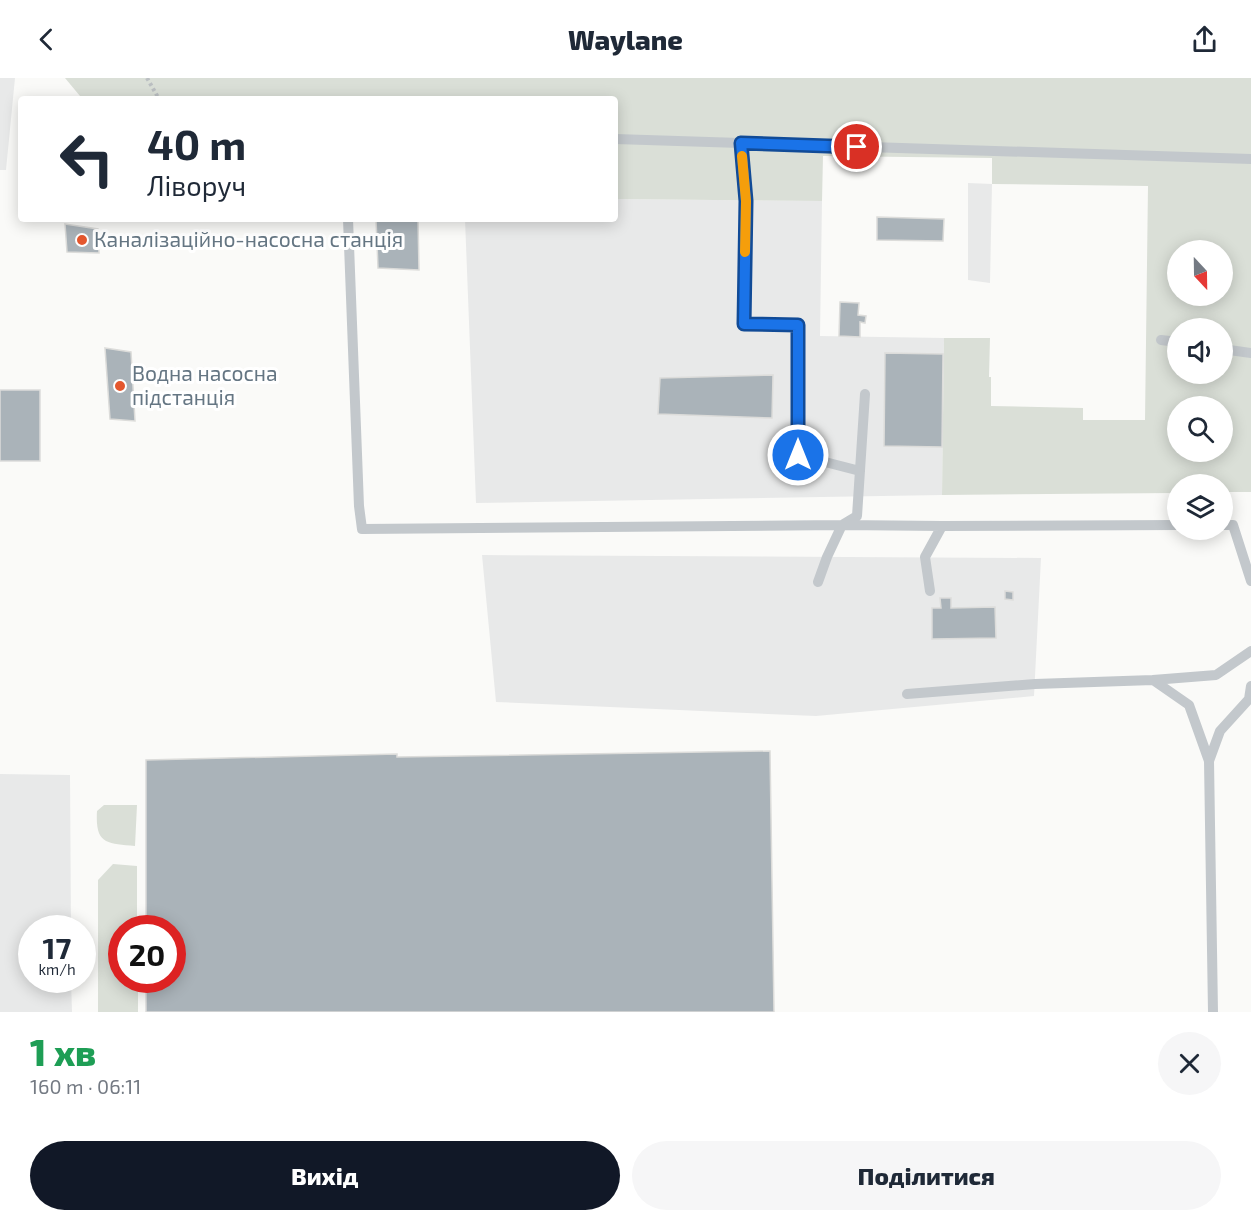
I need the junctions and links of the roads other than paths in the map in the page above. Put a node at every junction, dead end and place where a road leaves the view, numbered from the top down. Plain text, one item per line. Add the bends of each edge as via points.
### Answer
1 (618, 139) edge
2 (741, 143) junction
3 (1251, 159) edge
4 (348, 222) edge
5 (1161, 340) dead end
6 (1167, 341) edge
7 (1233, 351) edge
8 (1251, 353) edge
9 (865, 394) dead end
10 (860, 471) junction
11 (842, 525) junction
12 (1167, 525) edge
13 (1233, 525) edge
14 (942, 526) junction
15 (1251, 581) edge
16 (818, 582) dead end
17 (930, 591) dead end
18 (1251, 651) edge
19 (1153, 680) junction
20 (1251, 686) edge
21 (907, 694) dead end
22 (1209, 761) junction
23 (1213, 1012) edge

1 - 2 lane
2 - 3 lane
2 - 10 lane via 746,201 744,324 798,325 798,455
4 - 11 lane via 362,529
5 - 6 lane
7 - 8 lane
9 - 10 lane
10 - 11 lane via 857,516
11 - 14 lane
11 - 16 lane
12 - 14 lane
13 - 15 lane
14 - 17 lane via 925,557
18 - 19 lane via 1216,675
19 - 21 lane
19 - 22 lane via 1189,705
20 - 22 lane via 1249,699 1220,731
22 - 23 lane

